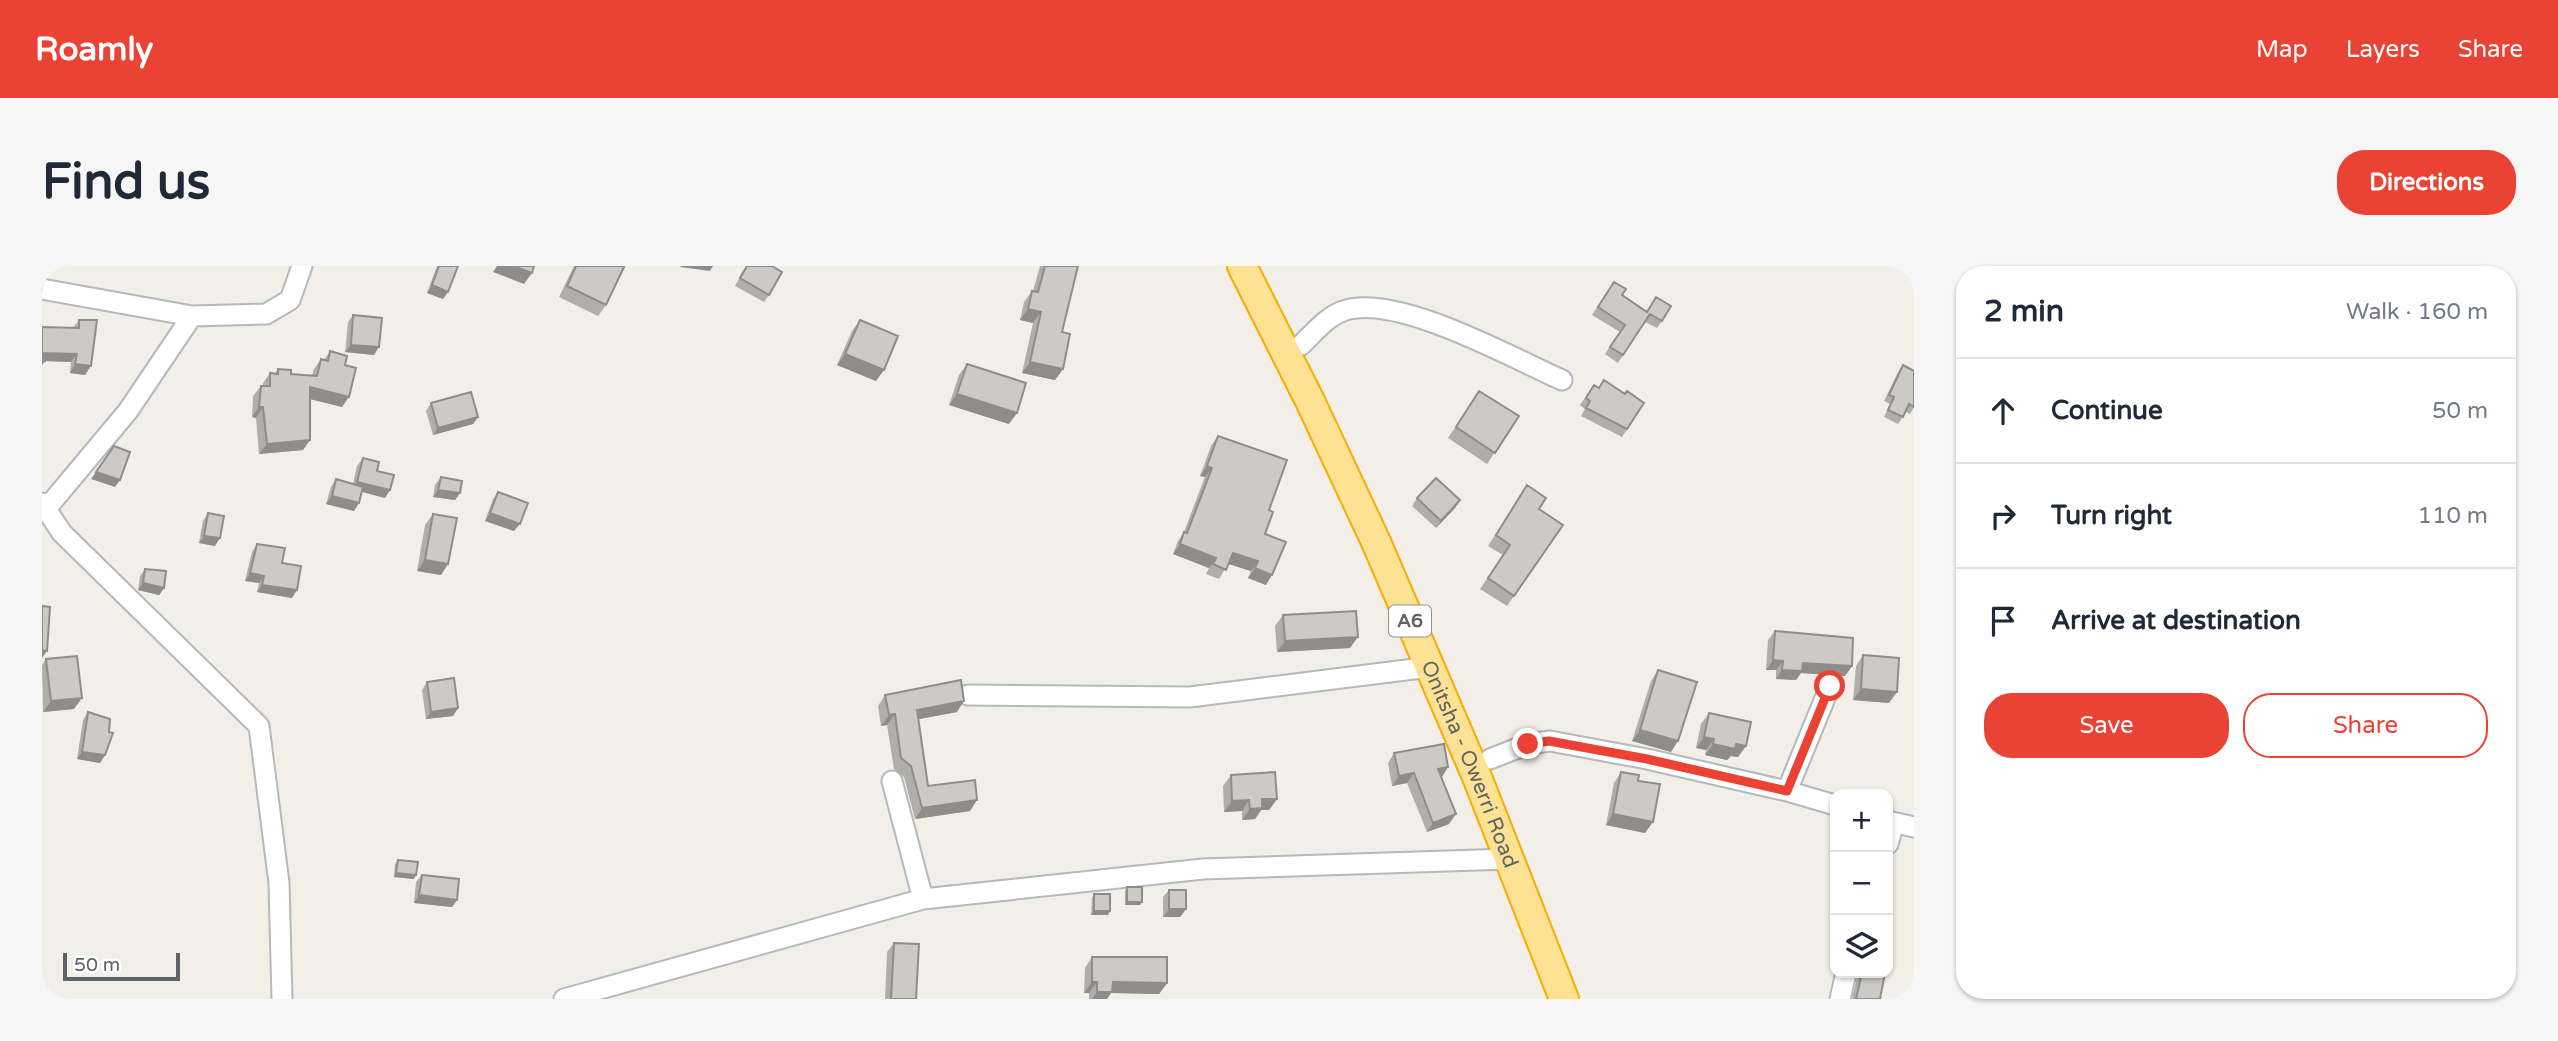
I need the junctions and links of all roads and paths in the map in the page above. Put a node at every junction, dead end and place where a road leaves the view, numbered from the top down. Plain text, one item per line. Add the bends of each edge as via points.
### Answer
1 (302, 266) edge
2 (1241, 266) edge
3 (1263, 266) edge
4 (42, 289) edge
5 (192, 316) junction
6 (1301, 345) junction
7 (1562, 380) dead end
8 (44, 506) edge
9 (62, 533) junction
10 (42, 536) edge
11 (1430, 667) junction
12 (1830, 686) dead end
13 (968, 695) dead end
14 (1490, 759) junction
15 (892, 781) dead end
16 (1787, 791) junction
17 (1830, 804) edge
18 (1893, 822) edge
19 (1914, 827) edge
20 (1509, 859) junction
21 (923, 899) junction
22 (1845, 978) edge
23 (282, 999) edge
24 (565, 999) edge
25 (1564, 999) edge
26 (1585, 999) edge
27 (1840, 999) edge

1 - 5 street via 290,300 266,314
2 - 11 highway, Onitsha - Owerri Road / A6 via 1310,401
3 - 6 highway, Onitsha - Owerri Road / A6
4 - 5 street
5 - 8 street via 128,411
6 - 7 street via 1343,311 1386,309 1413,315
6 - 14 highway, Onitsha - Owerri Road / A6
8 - 9 street
9 - 10 street
9 - 23 street via 259,726 279,883
11 - 13 street via 1190,697
11 - 20 highway, Onitsha - Owerri Road / A6
12 - 16 street
14 - 16 street via 1549,741
14 - 26 highway, Onitsha - Owerri Road / A6
15 - 21 street
16 - 17 street
18 - 19 street
20 - 21 street via 1203,870
20 - 25 highway, Onitsha - Owerri Road / A6
21 - 24 street
22 - 27 street

